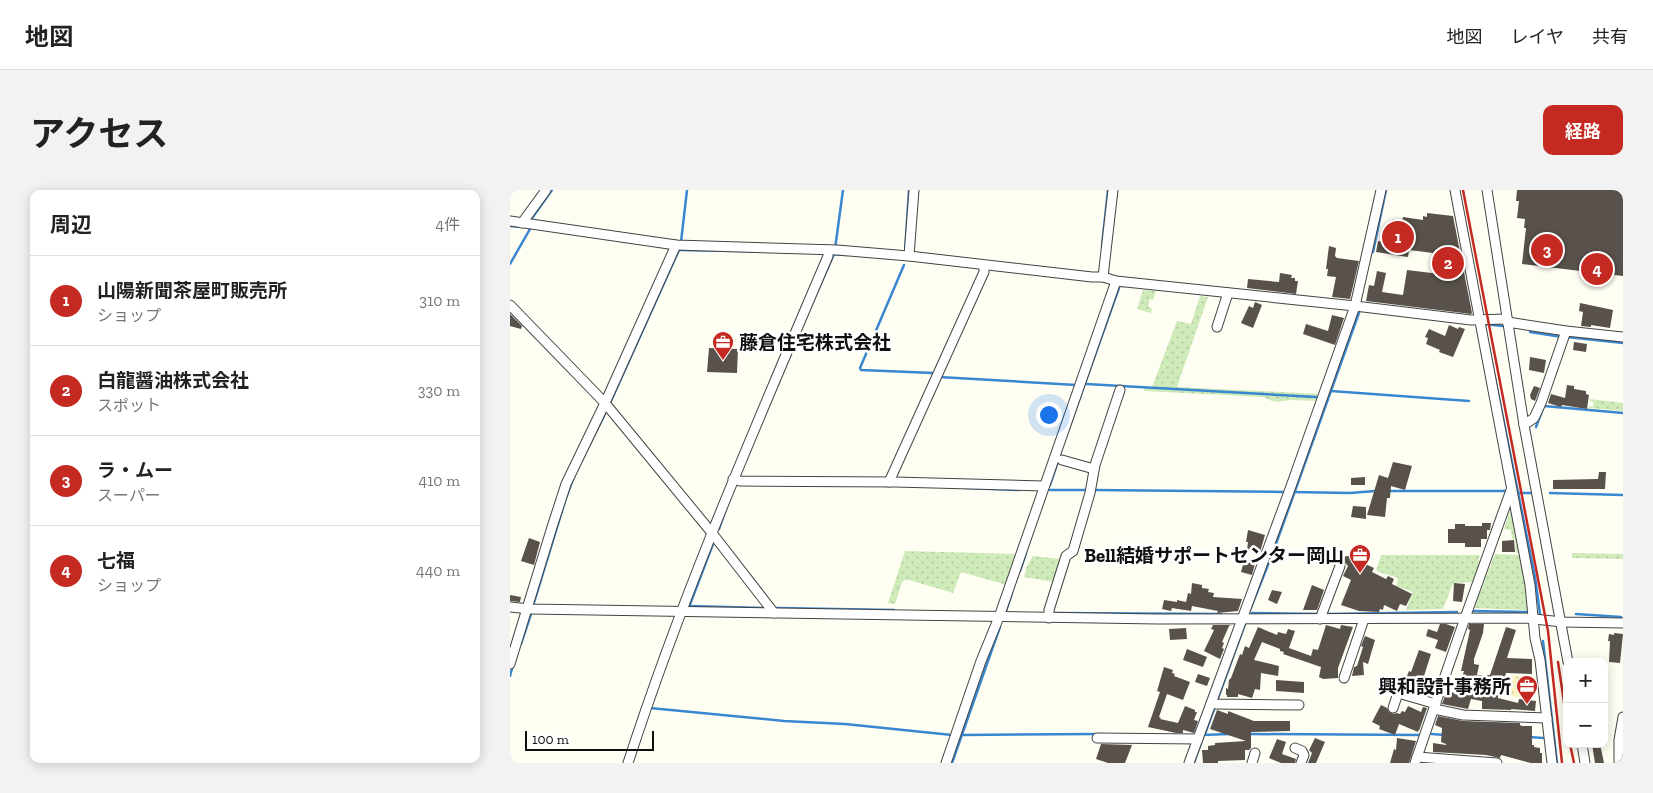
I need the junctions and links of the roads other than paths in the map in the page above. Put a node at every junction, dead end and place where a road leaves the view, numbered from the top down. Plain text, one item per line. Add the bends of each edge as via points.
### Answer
1 (546, 190) edge
2 (914, 190) edge
3 (1113, 190) edge
4 (1381, 190) edge
5 (1455, 190) edge
6 (1488, 190) edge
7 (510, 221) edge
8 (526, 224) junction
9 (679, 246) junction
10 (831, 252) junction
11 (906, 255) junction
12 (984, 268) junction
13 (1101, 277) junction
14 (1116, 281) junction
15 (1227, 295) junction
16 (510, 305) edge
17 (1355, 306) junction
18 (1482, 319) junction
19 (1507, 321) junction
20 (1217, 326) dead end
21 (1565, 335) junction
22 (1623, 337) edge
23 (1120, 390) dead end
24 (605, 403) junction
25 (1524, 426) junction
26 (1062, 460) dead end
27 (1094, 469) junction
28 (736, 480) junction
29 (889, 482) junction
30 (1044, 486) junction
31 (1512, 489) junction
32 (712, 533) junction
33 (1340, 566) dead end
34 (510, 607) edge
35 (531, 609) junction
36 (681, 611) junction
37 (774, 613) junction
38 (1049, 614) junction
39 (1321, 615) junction
40 (999, 617) junction
41 (1464, 618) junction
42 (1242, 619) junction
43 (1364, 619) junction
44 (1534, 619) junction
45 (1562, 622) junction
46 (1623, 623) edge
47 (1567, 658) edge
48 (510, 664) edge
49 (1344, 678) dead end
50 (1214, 704) junction
51 (1299, 705) dead end
52 (1435, 707) junction
53 (1393, 708) dead end
54 (1547, 718) junction
55 (1623, 718) edge
56 (1198, 737) junction
57 (1097, 738) dead end
58 (1295, 748) dead end
59 (1583, 748) edge
60 (1256, 753) dead end
61 (1416, 760) edge
62 (628, 763) edge
63 (946, 763) edge
64 (1189, 763) edge
65 (1252, 763) edge
66 (1301, 763) edge
67 (1497, 763) edge
68 (1552, 763) edge
69 (1585, 763) edge
70 (1619, 763) edge

1 - 8 street
2 - 11 street
3 - 13 street
4 - 17 street
5 - 18 street
6 - 19 street
7 - 8 street
8 - 9 street
9 - 10 street
9 - 24 street
10 - 11 street
10 - 28 street
11 - 12 street
12 - 13 street
12 - 29 street
13 - 14 street
14 - 15 street
14 - 30 street
15 - 17 street
15 - 20 street
16 - 24 street
17 - 18 street
17 - 42 street
18 - 19 street
18 - 31 street
19 - 21 street
19 - 25 street
21 - 22 street
21 - 25 street via 1541,403 1534,418
23 - 27 street
24 - 32 street
24 - 35 street via 566,484
25 - 45 street
26 - 27 street
27 - 38 street via 1073,551 1066,556
28 - 29 street
28 - 32 street
29 - 30 street
30 - 40 street
31 - 41 street
31 - 44 street
32 - 36 street
32 - 37 street
33 - 39 street
34 - 35 street
35 - 36 street
35 - 48 street
36 - 37 street
36 - 62 street
37 - 40 street
38 - 40 street
38 - 42 street
39 - 42 street
39 - 43 street
40 - 63 street
41 - 43 street
41 - 44 street
41 - 52 street
42 - 50 street
43 - 49 street
44 - 45 street
44 - 54 street
45 - 46 street
45 - 47 street
50 - 51 street
50 - 56 street
52 - 53 street via 1398,693
52 - 54 street via 1463,715
52 - 61 street
54 - 68 street
55 - 70 street
56 - 57 street
56 - 64 street
58 - 66 street via 1304,755
59 - 69 street
60 - 65 street
61 - 67 street

